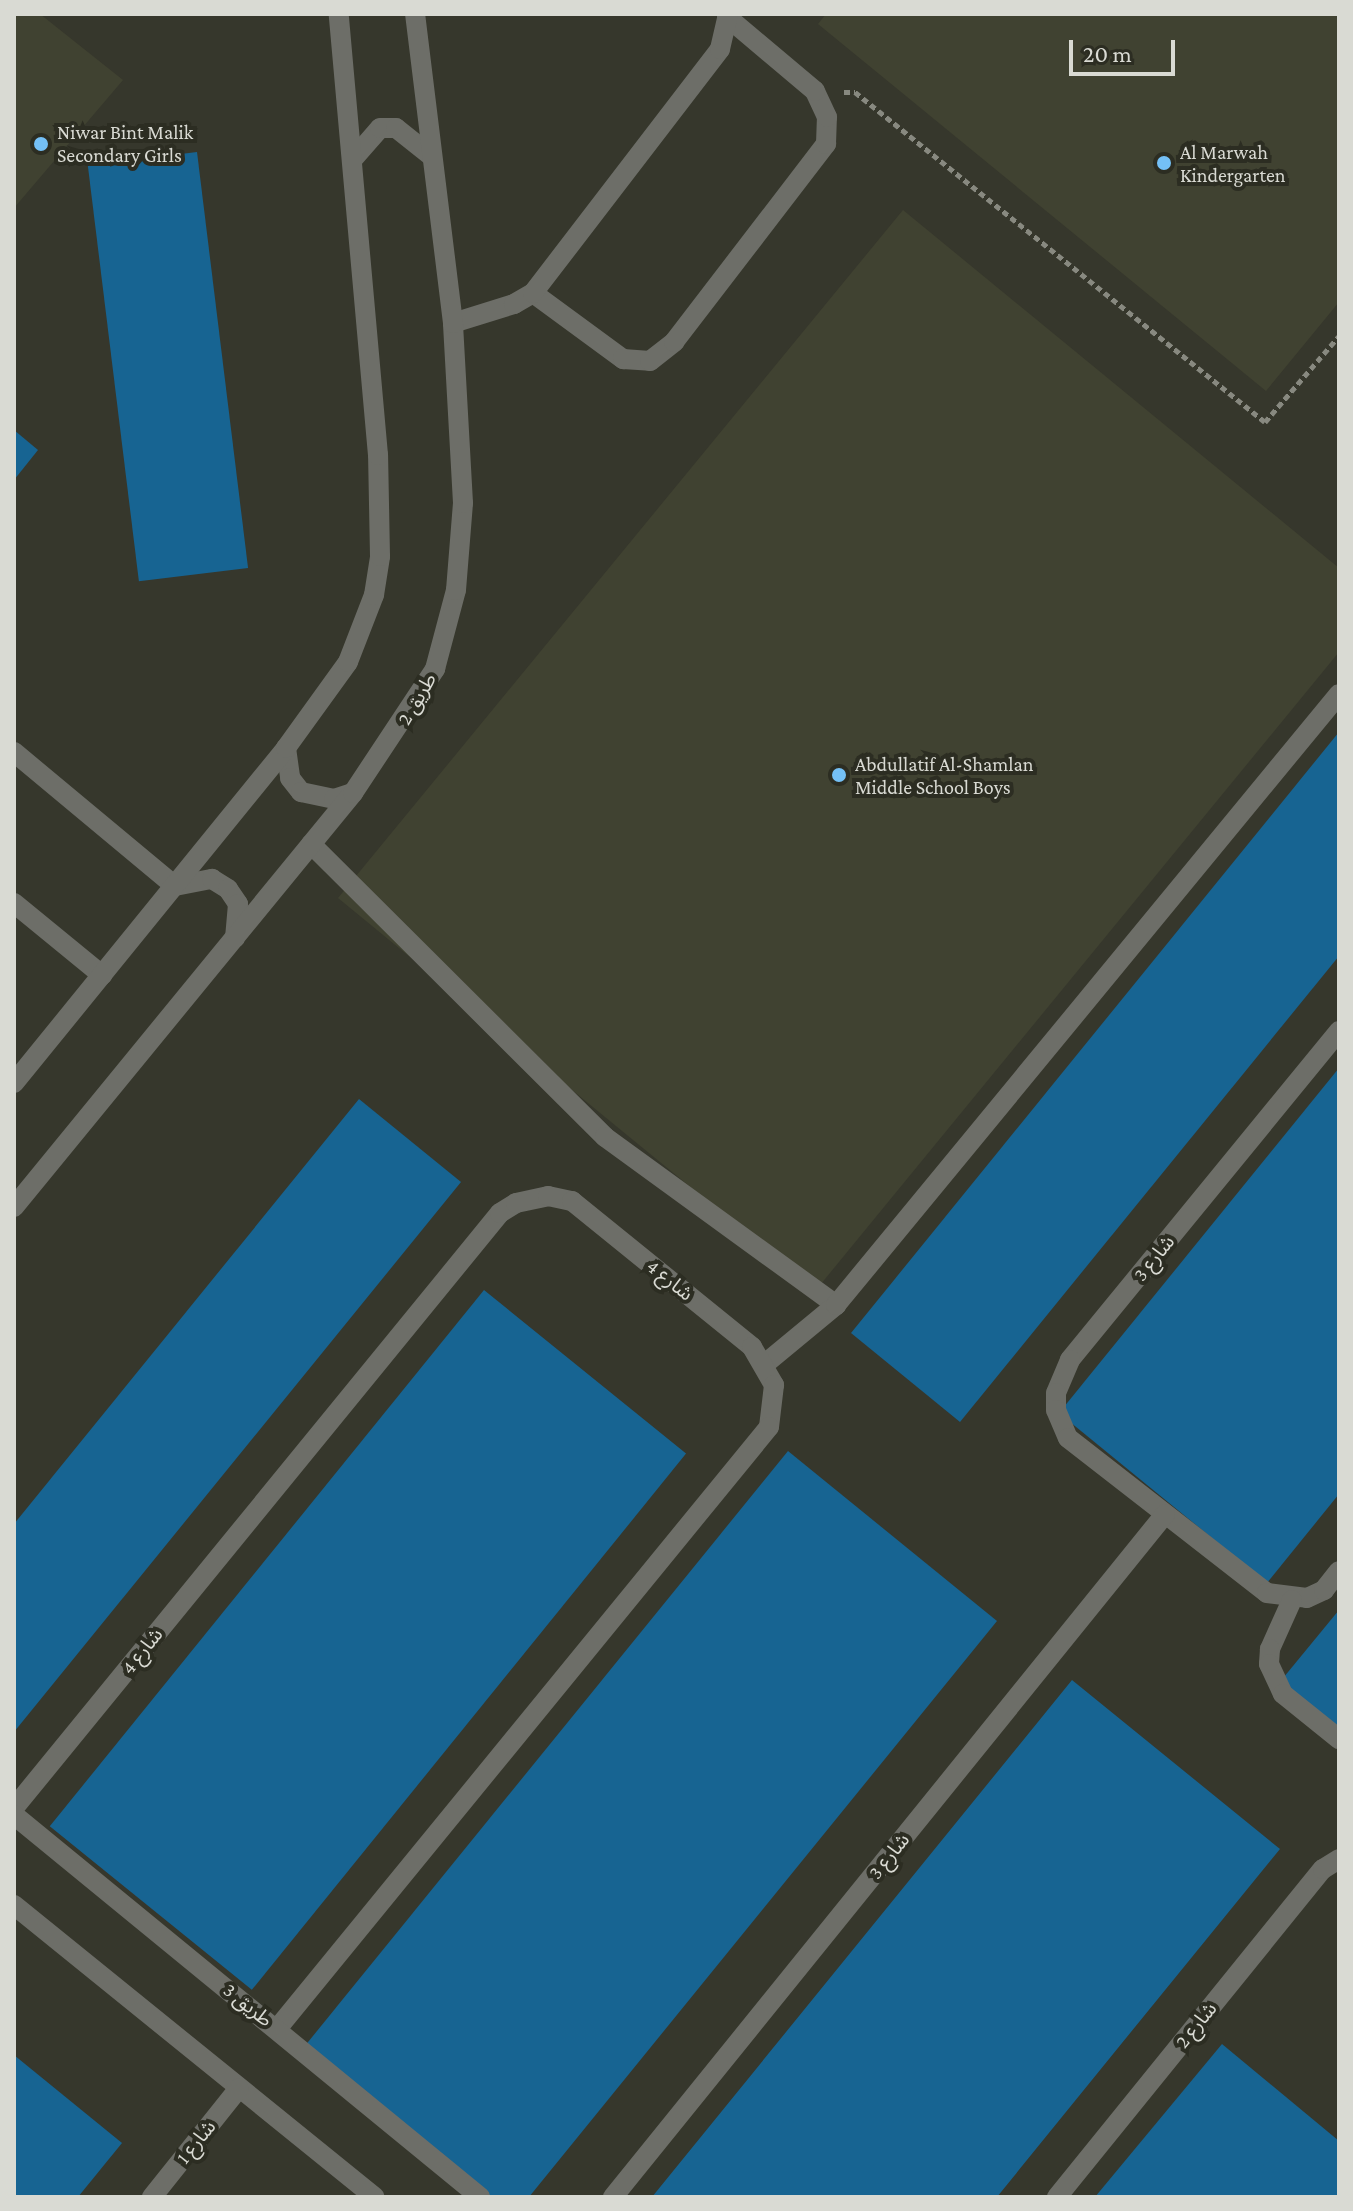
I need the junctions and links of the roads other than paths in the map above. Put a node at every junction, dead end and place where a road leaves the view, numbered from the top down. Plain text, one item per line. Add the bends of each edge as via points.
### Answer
1 (339, 14) edge
2 (415, 14) edge
3 (728, 15) edge
4 (430, 155) junction
5 (353, 159) junction
6 (533, 293) junction
7 (453, 323) junction
8 (1339, 694) edge
9 (286, 748) junction
10 (14, 752) edge
11 (353, 793) junction
12 (311, 844) junction
13 (175, 886) junction
14 (14, 903) edge
15 (233, 942) junction
16 (102, 975) junction
17 (1339, 1031) edge
18 (14, 1083) edge
19 (14, 1207) edge
20 (836, 1305) junction
21 (766, 1363) junction
22 (1165, 1514) junction
23 (1339, 1571) edge
24 (1292, 1600) junction
25 (1339, 1739) edge
26 (14, 1808) edge
27 (14, 1815) edge
28 (1339, 1859) edge
29 (14, 1905) edge
30 (277, 2029) junction
31 (239, 2088) junction
32 (152, 2197) edge
33 (375, 2197) edge
34 (480, 2197) edge
35 (613, 2197) edge
36 (1057, 2197) edge

1 - 5 street
2 - 4 street, طريق 2
3 - 6 street via 720,49
3 - 6 street via 815,91 827,117 826,144 674,342 650,361 623,359
4 - 5 street via 396,128 380,128
4 - 7 street, طريق 2
5 - 9 street via 378,455 380,556 374,595 348,662
6 - 7 street
7 - 11 street, طريق 2 via 463,503 456,590 435,669
8 - 20 street
9 - 11 street via 290,778 301,792 334,799
9 - 13 street
10 - 13 street
11 - 12 street, طريق 2
12 - 15 street, طريق 2
12 - 20 street via 605,1137
13 - 15 street via 212,879 228,889 238,904
13 - 16 street
14 - 16 street
15 - 19 street, طريق 2
16 - 18 street
17 - 22 street, شارع 3 via 1070,1360 1056,1393 1056,1410 1068,1438
20 - 21 street
21 - 26 street, شارع 4 via 572,1201 548,1196 516,1203 490,1225
21 - 30 street via 774,1385 769,1427
22 - 24 street, شارع 3 via 1267,1593
22 - 35 street, شارع 3
23 - 24 street via 1324,1590
24 - 25 street via 1270,1649 1269,1664 1283,1694
27 - 30 street, طريق 3
28 - 36 street, شارع 2 via 1323,1869
29 - 31 street
30 - 34 street, طريق 3
31 - 32 street, شارع 1
31 - 33 street

